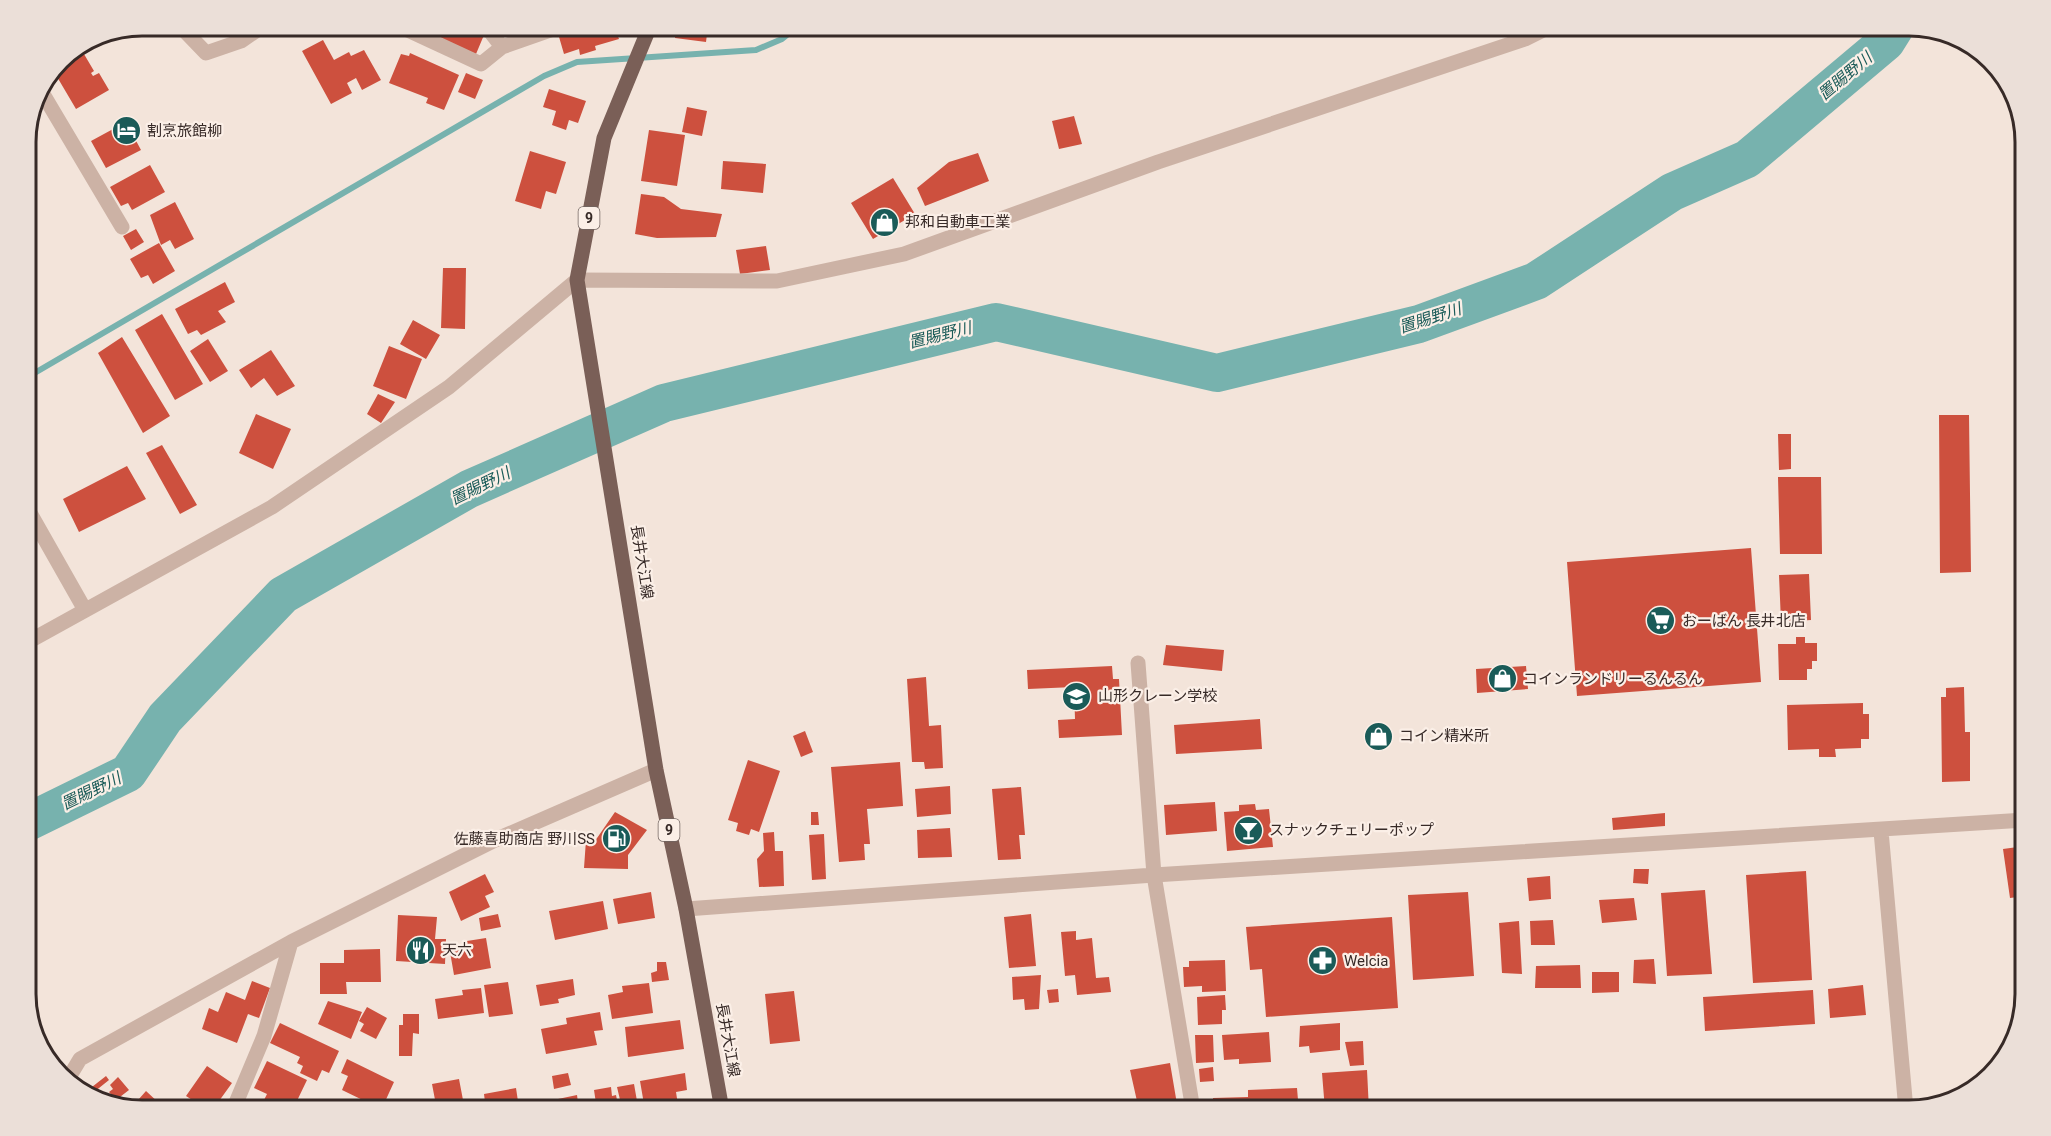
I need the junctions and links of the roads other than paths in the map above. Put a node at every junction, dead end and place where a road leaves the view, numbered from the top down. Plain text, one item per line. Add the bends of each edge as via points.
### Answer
1 (190, 36) edge
2 (249, 36) edge
3 (421, 36) edge
4 (494, 36) edge
5 (533, 36) edge
6 (646, 36) edge
7 (1532, 36) edge
8 (502, 47) junction
9 (46, 98) edge
10 (122, 226) dead end
11 (577, 280) junction
12 (36, 524) edge
13 (85, 610) junction
14 (36, 637) edge
15 (1138, 663) dead end
16 (656, 770) junction
17 (2015, 821) edge
18 (1881, 831) junction
19 (1154, 875) junction
20 (686, 909) junction
21 (291, 942) junction
22 (72, 1073) edge
23 (237, 1100) edge
24 (720, 1100) edge
25 (1191, 1100) edge
26 (1905, 1100) edge

1 - 2 street via 206,53
3 - 8 street via 481,64
4 - 8 street
5 - 8 street
6 - 11 main road, 長井大江線 / 9 via 604,138
7 - 11 street via 1169,158 904,254 777,281
9 - 10 street
11 - 13 street via 449,387 292,493
11 - 16 main road, 長井大江線 / 9
12 - 13 street
13 - 14 street
15 - 19 street
16 - 20 main road, 長井大江線 / 9
16 - 21 street via 495,840
17 - 18 street
18 - 19 street
18 - 26 street
19 - 20 street
19 - 25 street
20 - 24 main road, 長井大江線 / 9
21 - 22 street via 80,1059
21 - 23 street via 264,1036

